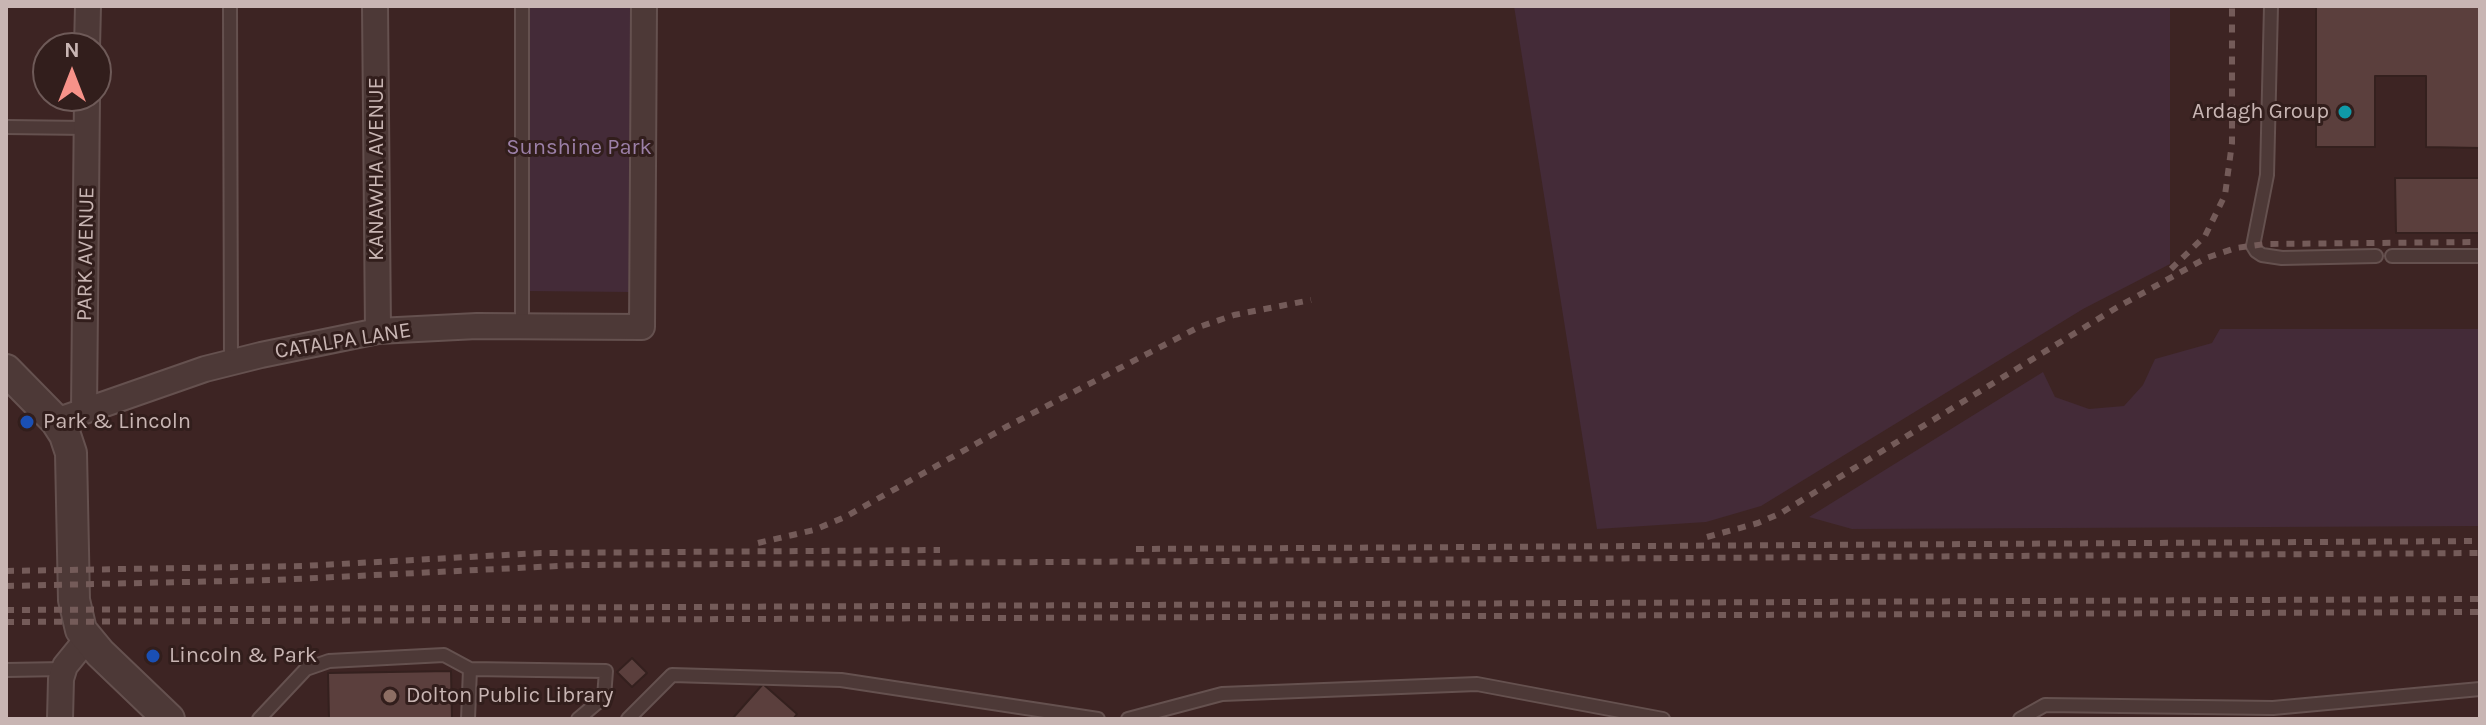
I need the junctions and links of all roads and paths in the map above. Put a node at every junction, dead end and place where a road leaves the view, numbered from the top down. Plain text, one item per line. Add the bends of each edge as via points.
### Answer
1 (88, 6) edge
2 (230, 6) edge
3 (375, 6) edge
4 (522, 6) edge
5 (644, 6) edge
6 (2271, 6) edge
7 (87, 32) edge
8 (87, 112) edge
9 (6, 127) edge
10 (87, 128) junction
11 (2376, 256) dead end
12 (2392, 256) dead end
13 (2480, 256) edge
14 (522, 326) junction
15 (378, 331) junction
16 (231, 363) junction
17 (6, 370) edge
18 (84, 411) junction
19 (56, 421) junction
20 (87, 639) junction
21 (64, 669) junction
22 (470, 669) junction
23 (6, 670) edge
24 (2480, 689) edge
25 (60, 719) edge
26 (169, 719) edge
27 (259, 719) edge
28 (468, 719) edge
29 (578, 719) edge
30 (628, 719) edge
31 (1098, 719) edge
32 (1128, 719) edge
33 (1663, 719) edge
34 (2020, 719) edge

1 - 7 street
2 - 16 lane
3 - 15 street, KANAWHA AVENUE
4 - 14 lane
5 - 14 street, CATALPA LANE via 642,327
6 - 11 lane via 2267,175 2253,246 2262,255 2282,258
8 - 10 street, PARK AVENUE
9 - 10 lane
10 - 18 street, PARK AVENUE
12 - 13 lane
14 - 15 street, CATALPA LANE
15 - 16 street, CATALPA LANE
16 - 18 street, CATALPA LANE
17 - 19 street
18 - 19 street, CATALPA LANE
19 - 20 street via 71,453 74,600
20 - 21 street
20 - 26 street
21 - 23 lane
21 - 25 street
22 - 27 lane via 444,655 329,661 306,669
22 - 28 lane
22 - 29 lane via 606,671 604,697
24 - 34 lane via 2273,708 2045,705
30 - 31 lane via 672,675 841,680
32 - 33 lane via 1222,694 1477,684

